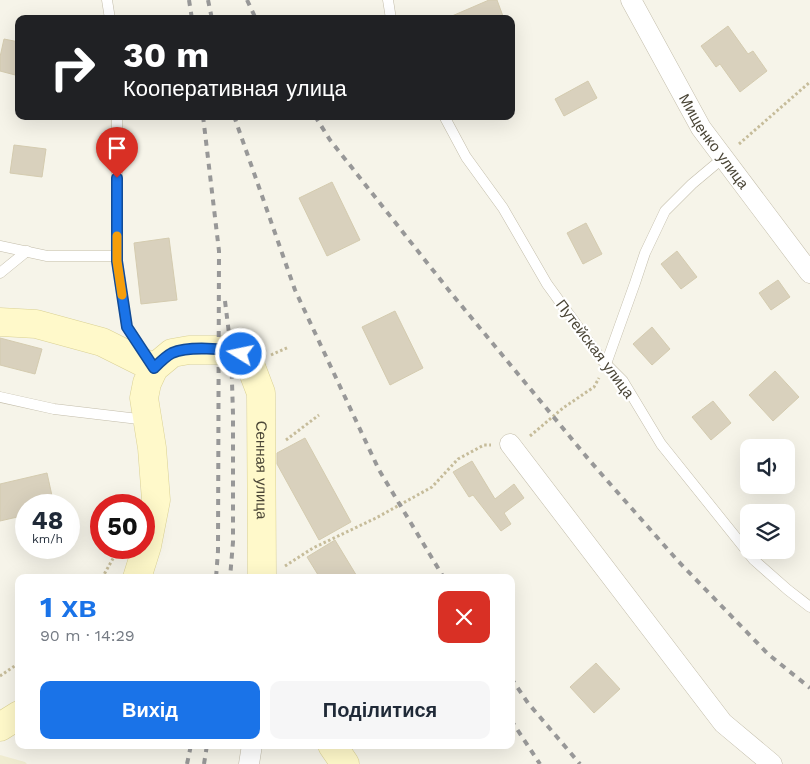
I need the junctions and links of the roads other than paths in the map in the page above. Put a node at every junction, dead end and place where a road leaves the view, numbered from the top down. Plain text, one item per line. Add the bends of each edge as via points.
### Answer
1 (107, 0) edge
2 (388, 0) edge
3 (631, 0) edge
4 (109, 15) edge
5 (390, 15) edge
6 (116, 120) edge
7 (446, 120) edge
8 (724, 158) junction
9 (0, 246) edge
10 (27, 251) junction
11 (117, 256) junction
12 (0, 273) edge
13 (810, 273) edge
14 (0, 322) edge
15 (606, 364) junction
16 (154, 368) junction
17 (0, 397) edge
18 (148, 420) junction
19 (510, 444) road end
20 (273, 573) edge
21 (138, 574) edge
22 (810, 607) edge
23 (15, 718) edge
24 (0, 727) edge
25 (251, 749) edge
26 (335, 749) edge
27 (249, 764) edge
28 (345, 764) edge
29 (772, 764) edge

1 - 4 lane
2 - 5 lane
3 - 8 street, Мищенко улица via 701,128
6 - 11 lane
7 - 15 lane, Путейская улица via 547,284
8 - 13 street, Мищенко улица
8 - 15 lane via 665,211 645,253
9 - 10 lane
10 - 11 lane via 47,256
10 - 12 lane
11 - 16 lane via 127,327
14 - 16 main road via 36,324 102,342
15 - 22 lane, Путейская улица via 623,381 661,444 754,560
16 - 18 main road via 144,398
16 - 20 main road, Сенная улица via 172,353 189,350 231,350 241,354 250,364 261,394 262,457
17 - 18 lane via 54,409
18 - 21 main road via 156,500
19 - 29 street via 723,723
23 - 24 main road
25 - 27 street
26 - 28 main road

